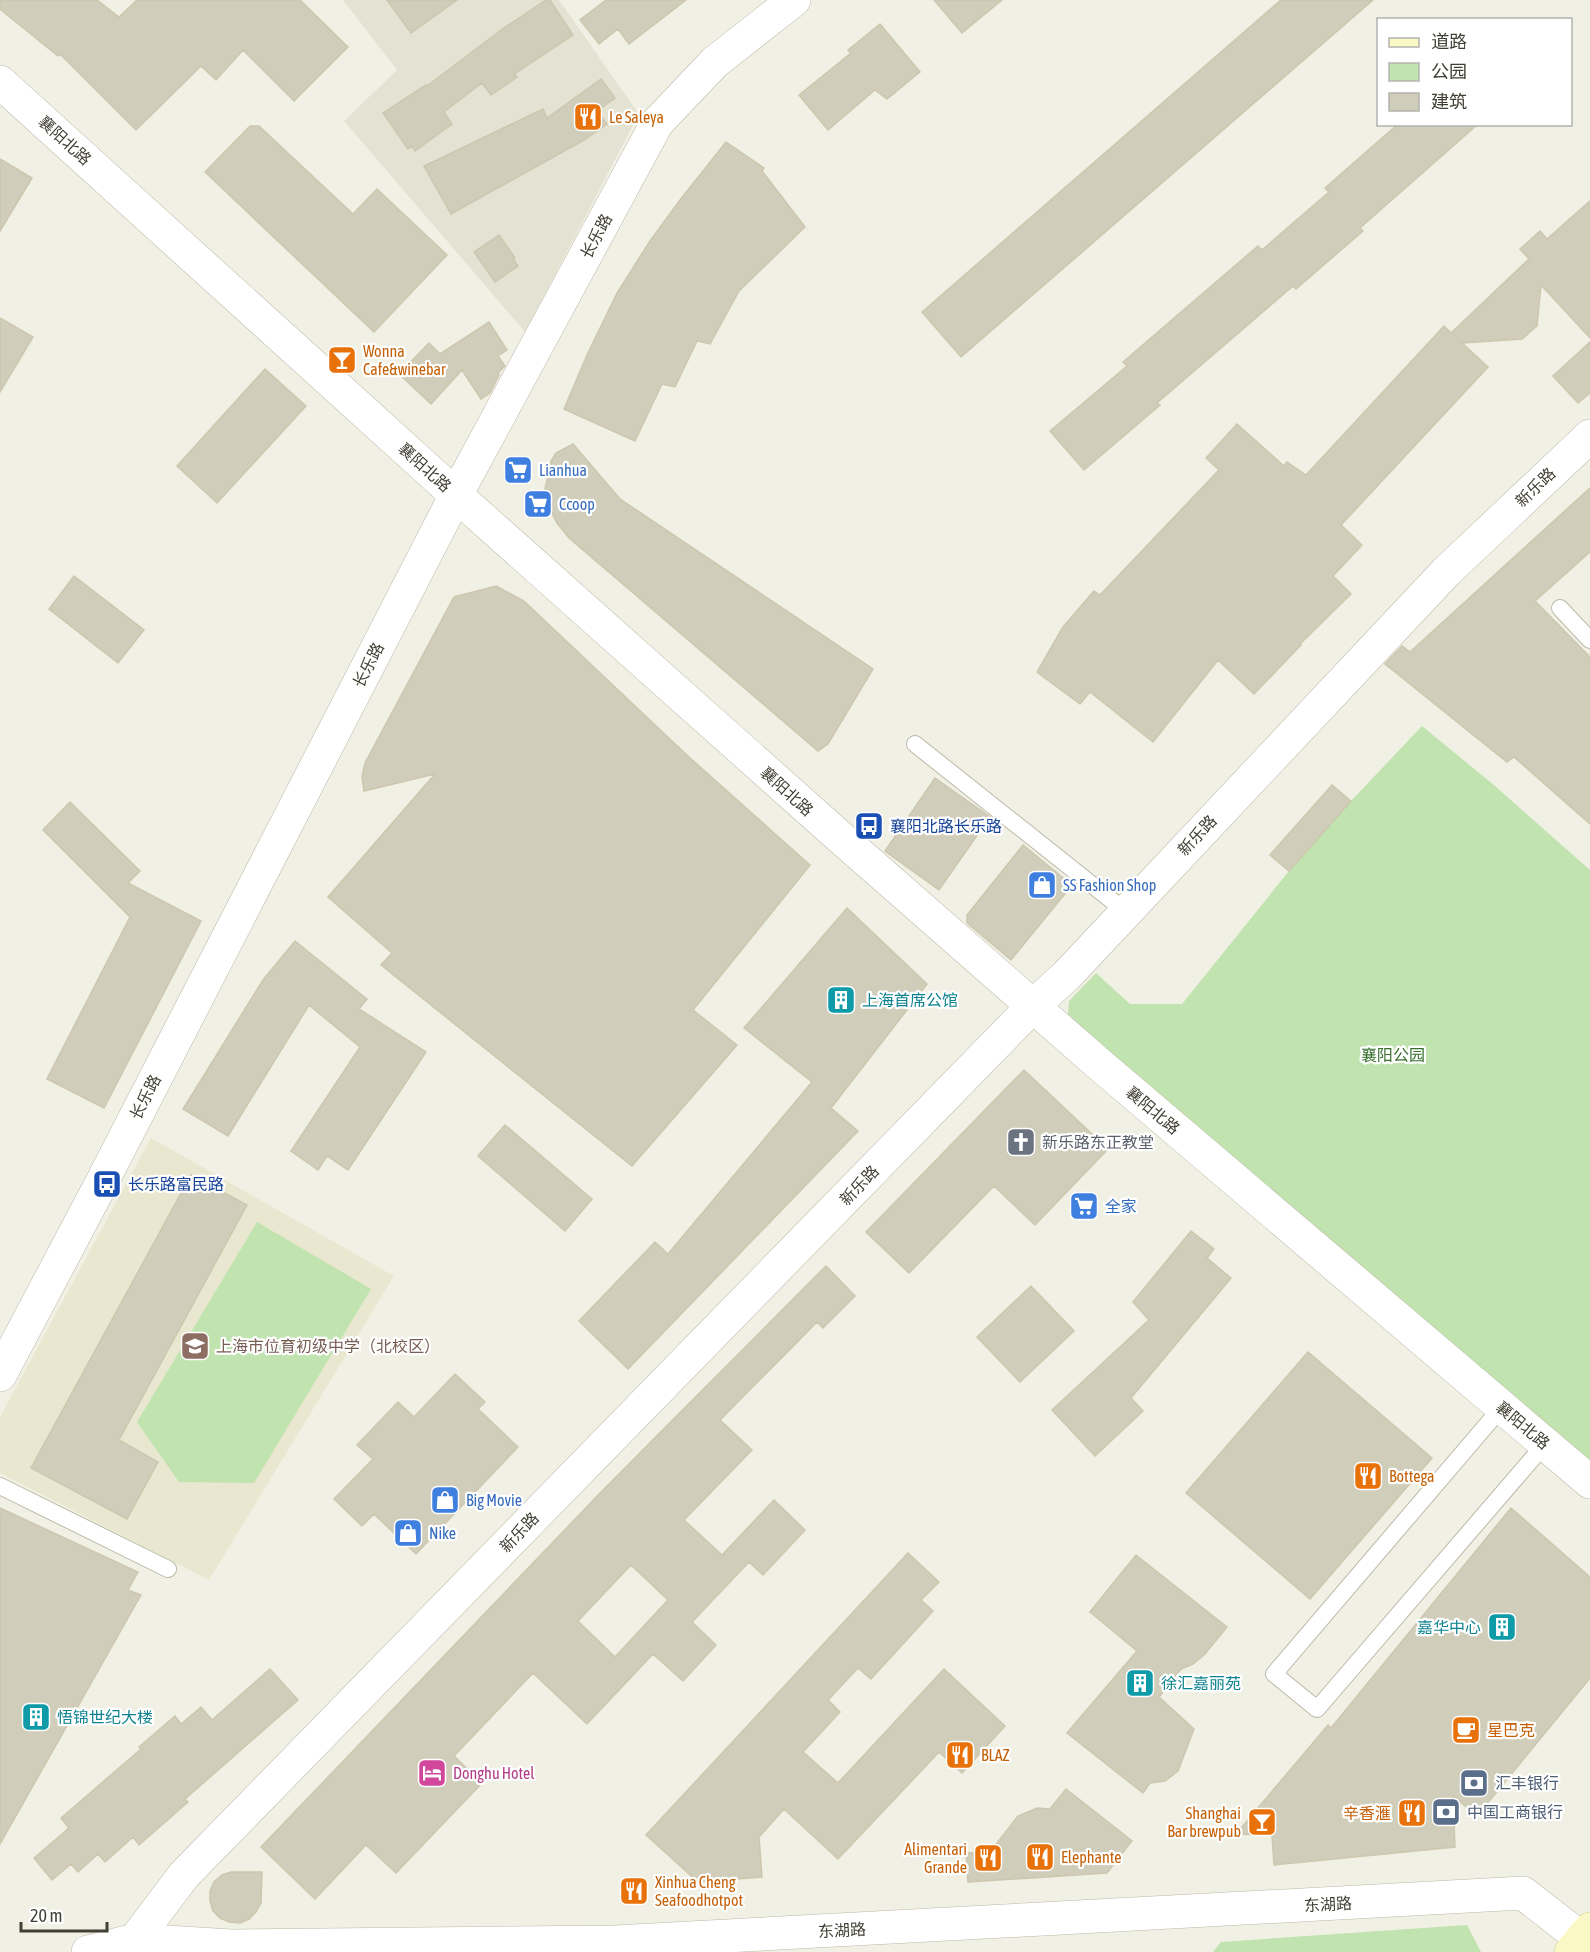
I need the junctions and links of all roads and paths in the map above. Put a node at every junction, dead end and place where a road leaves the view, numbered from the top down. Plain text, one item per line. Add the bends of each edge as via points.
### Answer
1 (794, 0) edge
2 (0, 82) edge
3 (1590, 436) edge
4 (456, 495) junction
5 (1560, 608) dead end
6 (1590, 640) edge
7 (915, 744) dead end
8 (1125, 911) junction
9 (1034, 1005) junction
10 (0, 1375) edge
11 (1502, 1407) junction
12 (1545, 1444) junction
13 (1590, 1482) edge
14 (0, 1486) edge
15 (168, 1569) dead end
16 (135, 1940) junction
17 (1583, 1943) edge
18 (88, 1952) edge

1 - 4 street, 长乐路 via 715,62 657,123
2 - 4 street, 襄阳北路
3 - 8 street, 新乐路 via 1439,580
4 - 9 street, 襄阳北路
4 - 10 street, 长乐路
5 - 6 lane
7 - 8 lane
8 - 9 street, 新乐路
9 - 11 street, 襄阳北路
9 - 16 street, 新乐路 via 184,1875
11 - 12 street, 襄阳北路
11 - 12 lane via 1274,1674 1317,1709
12 - 13 street, 襄阳北路
14 - 15 lane
16 - 17 street, 东湖路 via 231,1946 615,1942 1523,1893
16 - 18 street, 东湖路

